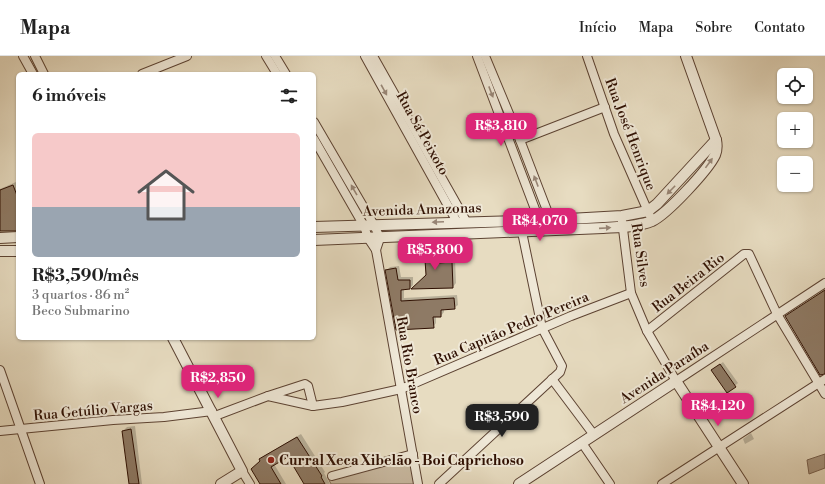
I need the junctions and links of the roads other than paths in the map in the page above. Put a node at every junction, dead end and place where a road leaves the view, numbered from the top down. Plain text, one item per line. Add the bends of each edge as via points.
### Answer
1 (23, 56) edge
2 (34, 56) edge
3 (188, 56) edge
4 (266, 56) edge
5 (275, 56) edge
6 (365, 56) edge
7 (373, 56) edge
8 (588, 56) edge
9 (686, 56) edge
10 (482, 59) edge
11 (32, 72) edge
12 (43, 72) edge
13 (147, 72) edge
14 (276, 72) edge
15 (285, 72) edge
16 (605, 107) junction
17 (316, 126) edge
18 (520, 140) junction
19 (316, 142) edge
20 (716, 144) junction
21 (648, 211) junction
22 (540, 220) junction
23 (551, 220) junction
24 (653, 220) junction
25 (622, 221) junction
26 (462, 222) junction
27 (369, 225) junction
28 (316, 227) edge
29 (554, 230) junction
30 (543, 231) junction
31 (522, 232) junction
32 (16, 237) edge
33 (0, 238) edge
34 (368, 238) junction
35 (380, 238) junction
36 (316, 240) edge
37 (376, 250) junction
38 (0, 251) edge
39 (16, 251) edge
40 (825, 283) edge
41 (632, 293) junction
42 (777, 314) junction
43 (542, 328) junction
44 (647, 331) junction
45 (174, 340) edge
46 (0, 370) edge
47 (552, 378) junction
48 (676, 381) junction
49 (822, 381) edge
50 (401, 389) junction
51 (825, 394) edge
52 (268, 396) junction
53 (312, 406) junction
54 (213, 414) junction
55 (21, 430) junction
56 (0, 432) edge
57 (594, 435) junction
58 (582, 443) junction
59 (718, 447) junction
60 (413, 454) junction
61 (242, 471) junction
62 (332, 476) dead end
63 (40, 484) edge
64 (221, 484) edge
65 (250, 484) edge
66 (418, 484) edge
67 (439, 484) edge
68 (519, 484) edge
69 (610, 484) edge
70 (662, 484) edge
71 (743, 484) edge

1 - 11 street
2 - 12 street
3 - 13 street
4 - 14 street
5 - 15 street
6 -> 26 street, Rua Sá Peixoto
7 - 26 street, Rua Sá Peixoto
8 - 16 street, Rua José Henrique
9 - 20 street
10 - 18 street
10 -> 22 street
16 - 18 street
16 - 21 street, Rua José Henrique
27 -> 17 street, Rua Rio Branco
23 -> 18 street
19 - 27 street, Rua Rio Branco
20 -> 21 street
24 -> 20 street, Avenida Amazonas via 680,198 713,158
21 - 24 street, Rua José Henrique
21 - 25 street, Avenida Amazonas
22 - 23 street, Avenida Amazonas
22 - 26 street, Avenida Amazonas
22 - 30 street
23 - 25 street, Avenida Amazonas
23 - 29 street
24 - 25 street, Avenida Amazonas via 641,224
29 -> 25 street, Avenida Amazonas
25 - 41 street, Rua Silves
26 -> 27 street, Avenida Amazonas
27 - 28 street, Avenida Amazonas
27 - 34 street, Rua Rio Branco
27 - 35 street, Rua Rio Branco
29 - 30 street, Avenida Amazonas
30 - 31 street, Avenida Amazonas
31 - 35 street, Avenida Amazonas
31 - 43 street
32 - 33 street
34 - 35 street, Avenida Amazonas
34 - 36 street, Avenida Amazonas
34 - 37 street, Rua Rio Branco
35 - 37 street, Rua Rio Branco
37 - 50 street, Rua Rio Branco
38 - 39 street
40 - 42 street, Avenida Paraíba
41 - 43 street, Rua Capitão Pedro Pereira
41 - 44 street, Rua Silves
42 - 44 street, Rua Beira Rio via 749,254 744,254
42 - 48 street, Avenida Paraíba
42 - 49 street
43 - 47 street via 562,366 560,372
43 - 50 street, Rua Capitão Pedro Pereira
44 - 48 street, Rua Silves
45 - 54 street
46 - 55 street
47 - 57 street
47 - 67 street
48 - 57 street, Avenida Paraíba
48 - 59 street, Rua Silves
49 - 51 street
49 - 59 street
50 - 53 street
50 - 60 street, Rua Rio Branco
52 - 53 street
52 - 53 street, Rua Getúlio Vargas via 305,384 308,386
52 - 54 street, Rua Getúlio Vargas
54 - 55 street, Rua Getúlio Vargas via 113,420
54 - 61 street
55 - 56 street, Rua Getúlio Vargas
55 - 63 street
57 - 58 street, Avenida Paraíba
58 - 68 street, Avenida Paraíba
58 - 69 street
59 - 70 street
59 - 71 street, Rua Silves
60 - 62 street
60 - 66 street, Rua Rio Branco
61 - 64 street
61 - 65 street

